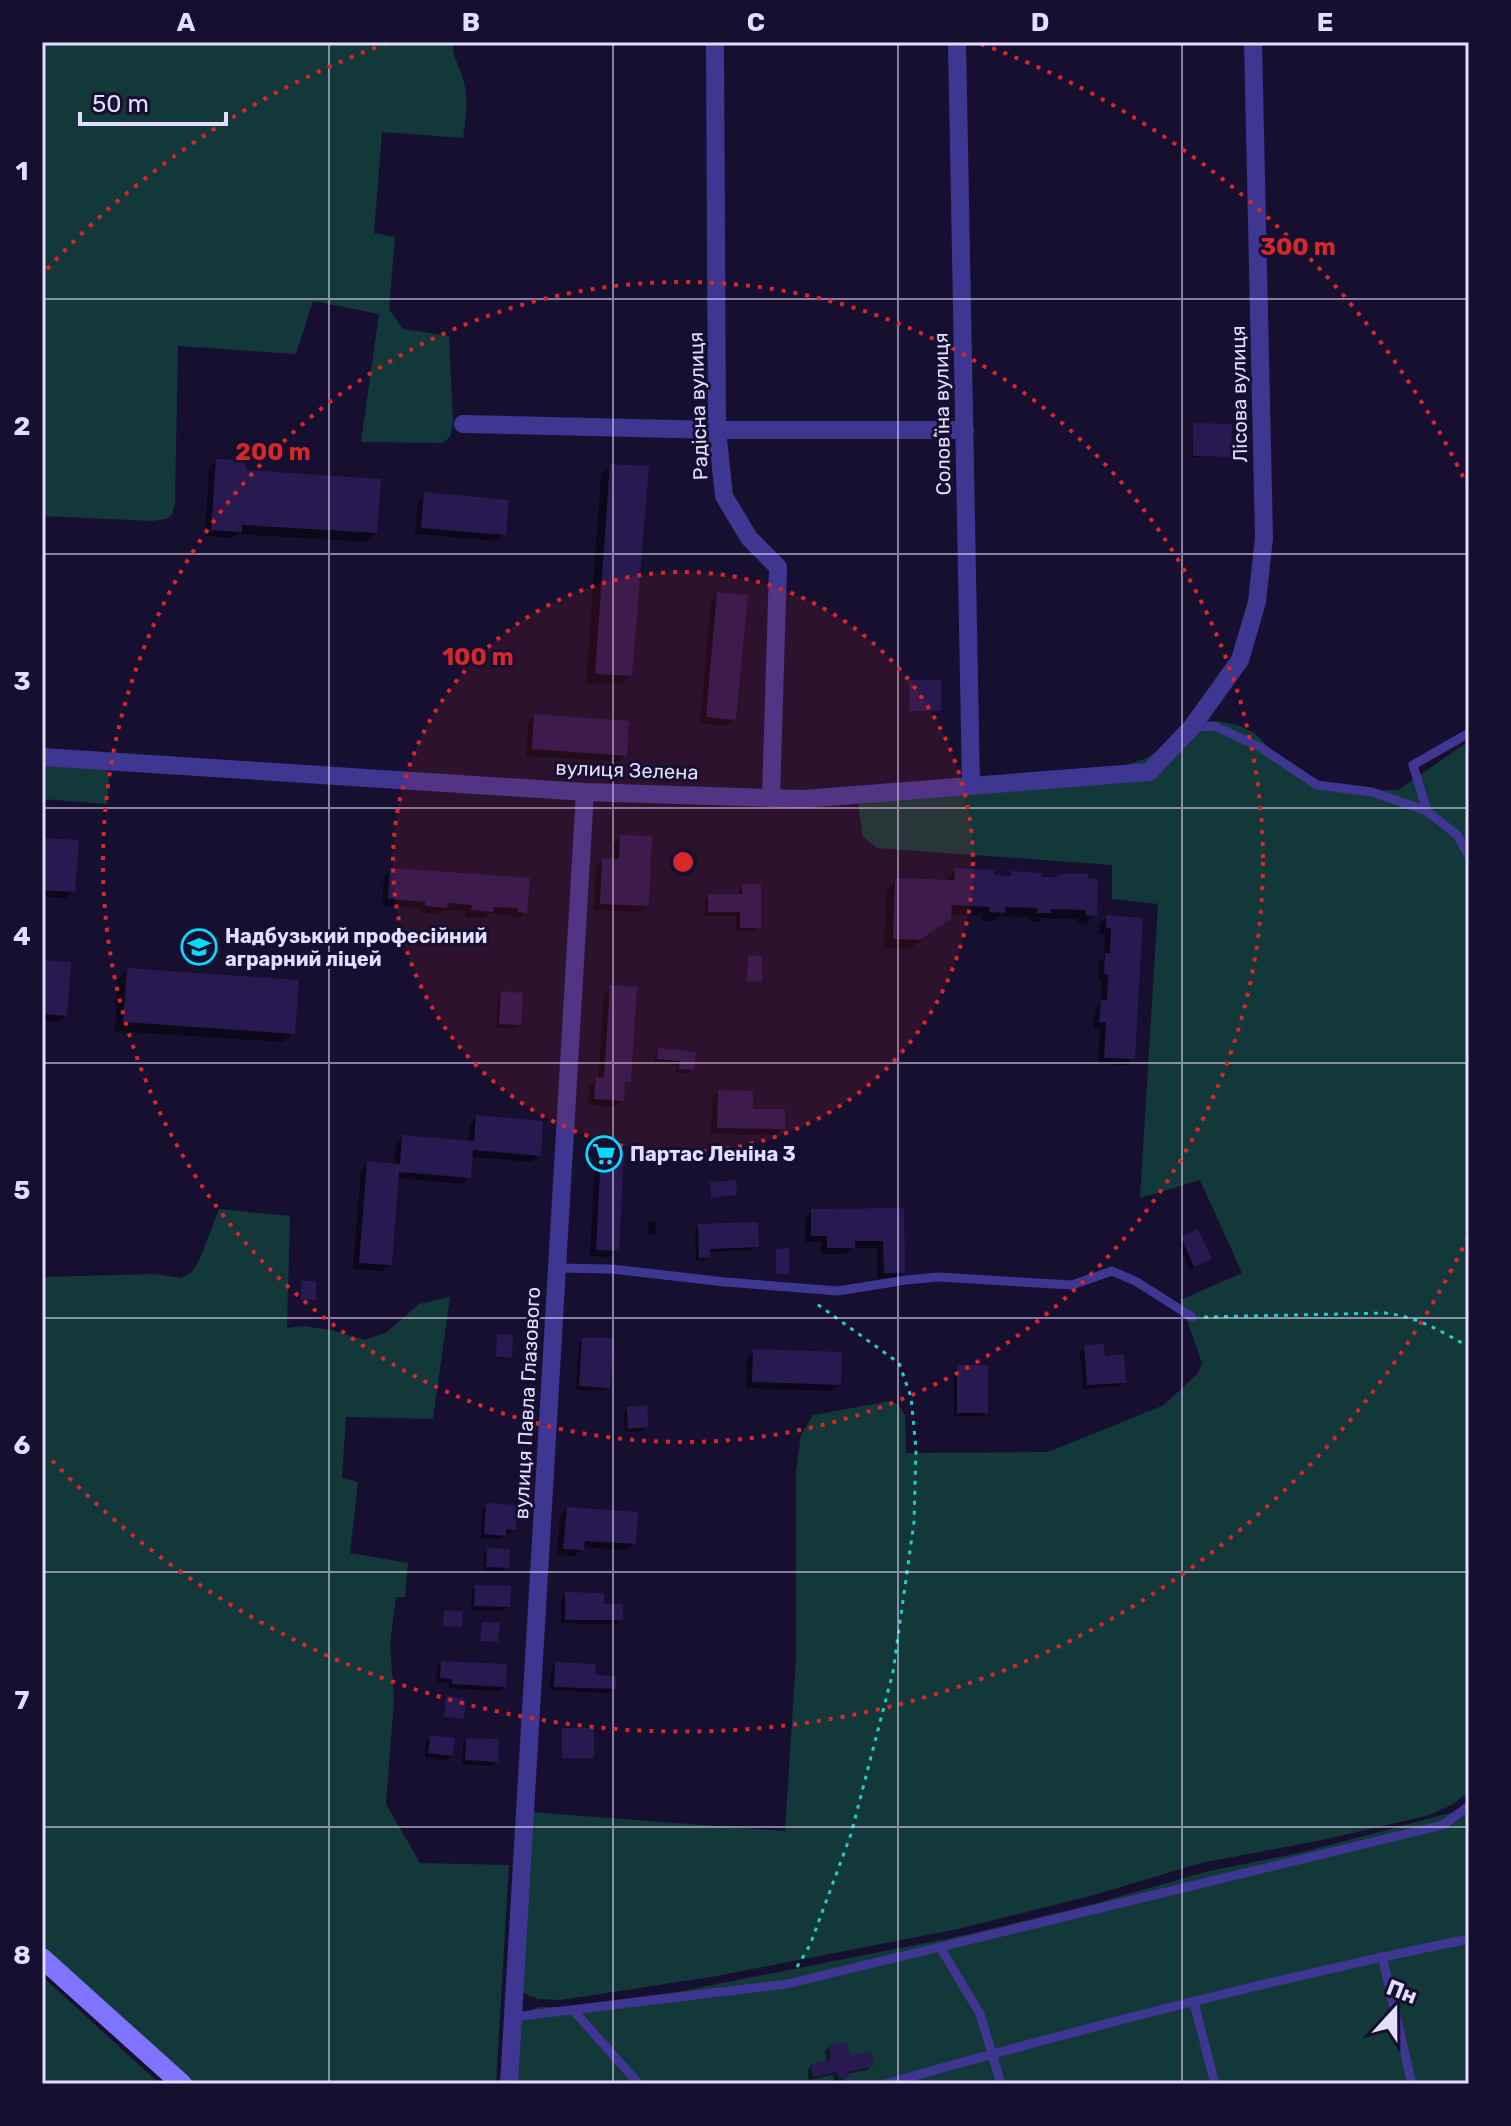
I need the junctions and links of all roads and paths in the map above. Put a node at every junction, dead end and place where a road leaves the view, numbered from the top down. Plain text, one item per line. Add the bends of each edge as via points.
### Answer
1 (715, 42) edge
2 (957, 42) edge
3 (1253, 42) edge
4 (463, 424) dead end
5 (717, 430) junction
6 (965, 430) junction
7 (1192, 727) junction
8 (1469, 733) edge
9 (42, 757) edge
10 (971, 786) junction
11 (585, 792) junction
12 (771, 797) junction
13 (1427, 811) junction
14 (1469, 856) edge
15 (557, 1268) junction
16 (794, 1287) junction
17 (1192, 1317) joint
18 (1469, 1347) edge
19 (1469, 1806) edge
20 (1469, 1939) edge
21 (940, 1947) junction
22 (1382, 1956) junction
23 (42, 1958) edge
24 (787, 1984) junction
25 (1194, 2003) junction
26 (573, 2010) junction
27 (513, 2017) junction
28 (993, 2055) junction
29 (182, 2084) edge
30 (509, 2084) edge
31 (639, 2084) edge
32 (885, 2084) edge
33 (1001, 2084) edge
34 (1215, 2084) edge
35 (1412, 2084) edge

1 - 5 street, Радісна вулиця
2 - 6 street, Соловʼїна вулиця
3 - 7 street, Лісова вулиця via 1264,538 1257,602 1240,660
4 - 5 street
5 - 6 street
5 - 12 street, Радісна вулиця via 724,496 749,538 778,567
6 - 10 street, Соловʼїна вулиця
7 - 10 street, вулиця Зелена via 1149,772
7 - 13 lane via 1214,726 1260,747 1317,785 1372,792
8 - 13 lane via 1413,765
9 - 11 street, вулиця Зелена
10 - 12 street, вулиця Зелена
11 - 12 street, вулиця Зелена
11 - 15 street, вулиця Павла Глазового
13 - 14 lane via 1457,835
15 - 16 lane
15 - 27 street, вулиця Павла Глазового
16 - 17 lane via 838,1291 938,1277 1072,1285 1112,1271
16 - 24 path via 899,1363 911,1397 916,1449 914,1522 893,1672 851,1834 810,1945
17 - 18 path via 1397,1314
19 - 21 lane via 1443,1825
20 - 22 lane
21 - 24 lane
21 - 28 lane via 980,2014
22 - 25 lane
22 - 35 lane
23 - 29 main road
24 - 26 lane
25 - 28 lane
25 - 34 lane
26 - 27 lane
26 - 31 lane
27 - 30 street, вулиця Павла Глазового
28 - 32 lane
28 - 33 lane

